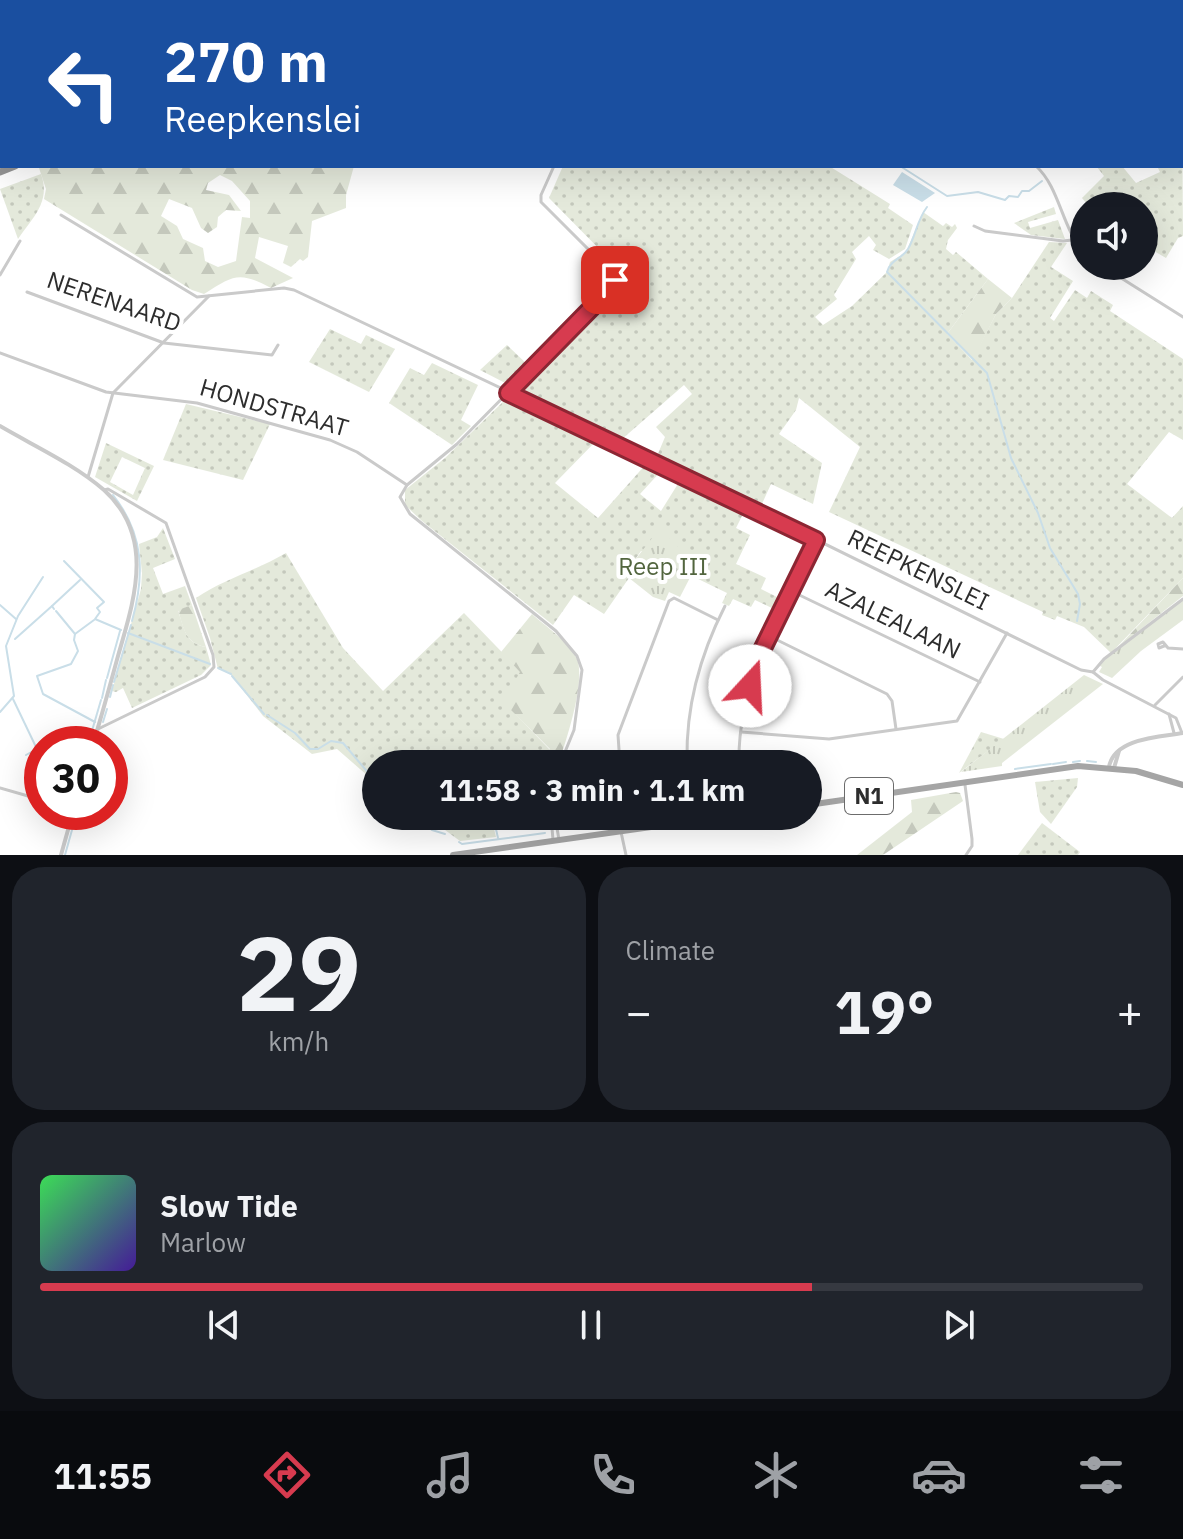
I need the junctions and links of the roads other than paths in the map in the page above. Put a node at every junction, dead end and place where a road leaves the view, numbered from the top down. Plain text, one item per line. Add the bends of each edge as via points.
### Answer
1 (553, 168) edge
2 (1037, 168) edge
3 (61, 215) dead end
4 (974, 226) dead end
5 (1070, 234) edge
6 (1070, 239) edge
7 (20, 241) dead end
8 (0, 275) edge
9 (1124, 280) edge
10 (27, 292) dead end
11 (209, 296) junction
12 (1183, 317) edge
13 (164, 343) junction
14 (278, 345) dead end
15 (0, 353) edge
16 (113, 393) junction
17 (508, 393) junction
18 (0, 426) edge
19 (88, 478) junction
20 (407, 485) junction
21 (103, 490) junction
22 (816, 540) junction
23 (791, 591) junction
24 (1183, 599) edge
25 (725, 606) dead end
26 (718, 620) junction
27 (1007, 633) junction
28 (769, 636) junction
29 (1164, 646) dead end
30 (1183, 649) edge
31 (1093, 672) junction
32 (1183, 677) edge
33 (980, 682) junction
34 (1155, 705) junction
35 (1169, 714) junction
36 (99, 726) edge
37 (104, 726) edge
38 (897, 729) junction
39 (741, 732) junction
40 (1182, 733) edge
41 (1174, 734) junction
42 (567, 750) edge
43 (618, 750) edge
44 (688, 750) edge
45 (739, 750) edge
46 (1112, 768) junction
47 (964, 782) junction
48 (1183, 785) edge
49 (0, 788) edge
50 (24, 795) edge
51 (822, 803) edge
52 (68, 830) edge
53 (555, 830) edge
54 (634, 830) edge
55 (621, 832) junction
56 (556, 841) junction
57 (61, 855) edge
58 (453, 855) edge
59 (626, 855) edge
60 (966, 855) edge

1 - 17 street via 541,202 613,274 614,285
2 - 5 street
3 - 11 street via 197,297
4 - 6 street
7 - 8 street
9 - 12 street
10 - 13 street, NERENAARD
11 - 13 street
11 - 17 street, REEPKENSLEI via 294,290
13 - 14 street, NERENAARD via 272,355
13 - 16 street
15 - 16 street, HONDSTRAAT
16 - 19 street
16 - 20 street, HONDSTRAAT via 197,403 281,424 345,445
17 - 20 street
17 - 22 street, REEPKENSLEI
18 - 19 street
19 - 21 street
20 - 42 street via 400,497 410,514 556,631 577,656 582,670
21 - 36 street via 128,527 138,572
21 - 37 street via 166,523 214,667 205,677
22 - 23 street
22 - 27 street, REEPKENSLEI
23 - 28 street
23 - 33 street, AZALEALAAN
24 - 31 street
25 - 26 street
26 - 43 street via 674,598 669,601 617,737
26 - 44 street via 695,688
27 - 31 street, REEPKENSLEI
27 - 33 street
28 - 38 street via 887,694
28 - 39 street via 750,686
29 - 30 street
31 - 34 street, REEPKENSLEI
32 - 34 street
33 - 38 street via 957,721
34 - 35 street, REEPKENSLEI
35 - 40 street, REEPKENSLEI
35 - 41 street
38 - 39 street via 829,739
39 - 45 street
40 - 41 street
41 - 46 street via 1125,746 1112,755
46 - 47 main road, N1 via 1069,767
46 - 48 main road, N1
47 - 51 main road, N1
47 - 60 street via 972,846
49 - 50 street
52 - 57 street
53 - 56 street
54 - 55 main road
55 - 56 main road
55 - 59 street
56 - 58 main road

